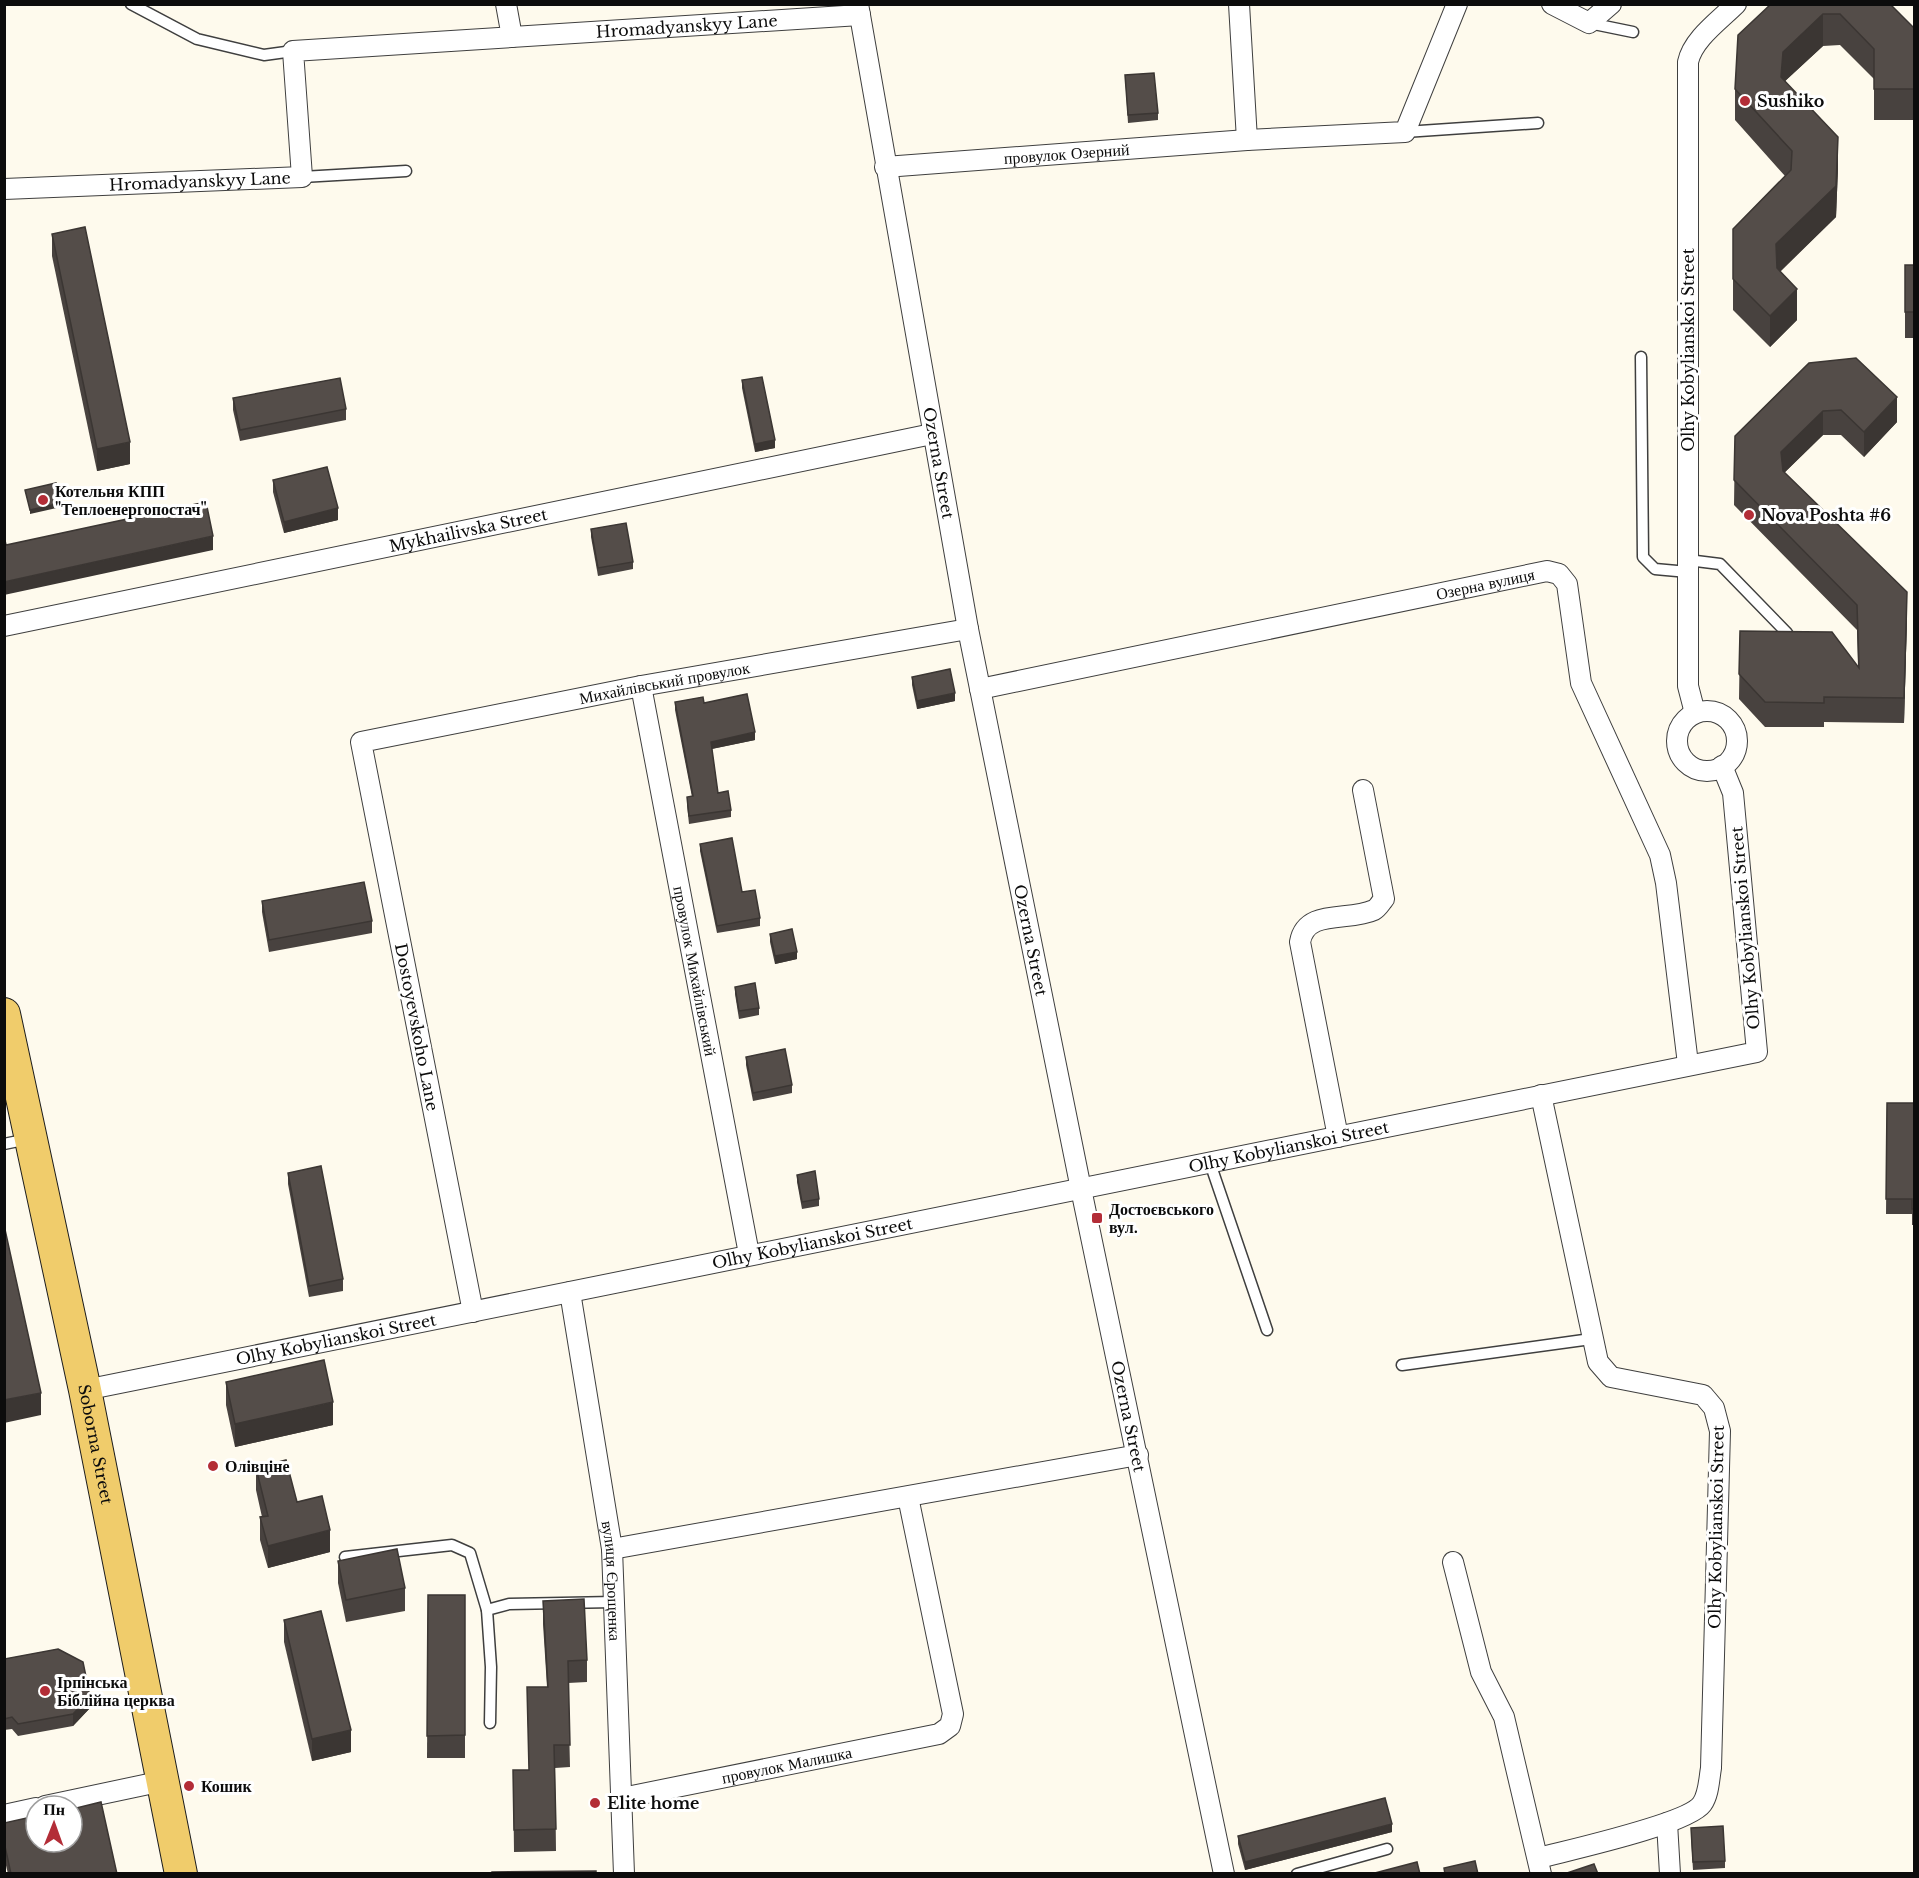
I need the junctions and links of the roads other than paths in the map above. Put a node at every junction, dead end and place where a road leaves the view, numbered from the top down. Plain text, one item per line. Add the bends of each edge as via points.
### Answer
1 (131, 4) edge
2 (506, 4) edge
3 (1239, 4) edge
4 (1457, 4) edge
5 (1552, 4) edge
6 (1611, 4) edge
7 (1736, 4) edge
8 (859, 10) edge
9 (1589, 23) junction
10 (1633, 32) dead end
11 (512, 37) junction
12 (292, 51) junction
13 (1538, 123) dead end
14 (1405, 132) junction
15 (1247, 140) junction
16 (885, 167) junction
17 (406, 171) dead end
18 (302, 177) junction
19 (4, 189) edge
20 (1641, 357) dead end
21 (932, 435) junction
22 (1688, 566) junction
23 (4, 626) edge
24 (968, 628) junction
25 (1787, 633) edge
26 (641, 686) junction
27 (980, 689) junction
28 (1695, 713) junction
29 (361, 742) joint
30 (1722, 766) junction
31 (1363, 790) dead end
32 (6, 1028) edge
33 (1688, 1064) junction
34 (1541, 1095) junction
35 (1338, 1137) junction
36 (18, 1141) edge
37 (1210, 1163) junction
38 (1081, 1189) junction
39 (749, 1254) junction
40 (570, 1292) junction
41 (473, 1312) junction
42 (1267, 1330) dead end
43 (1591, 1339) junction
44 (1402, 1365) dead end
45 (85, 1390) junction
46 (1138, 1455) junction
47 (908, 1497) junction
48 (612, 1549) junction
49 (345, 1557) edge
50 (1453, 1562) dead end
51 (614, 1602) junction
52 (487, 1610) junction
53 (490, 1723) dead end
54 (163, 1781) junction
55 (84, 1798) edge
56 (622, 1798) junction
57 (24, 1811) edge
58 (4, 1815) edge
59 (1667, 1822) junction
60 (1387, 1849) dead end
61 (1540, 1866) edge
62 (181, 1874) edge
63 (624, 1874) edge
64 (1224, 1874) edge
65 (1297, 1874) edge
66 (1670, 1874) edge

1 - 12 lane via 198,39 264,55
2 - 11 street
3 - 15 street
4 - 14 street
5 - 9 street
6 - 9 street
7 - 22 street, Olhy Kobylianskoi Street via 1690,51 1688,62
8 - 11 street, Hromadyanskyy Lane
8 - 16 street, Ozerna Street
9 - 10 lane
11 - 12 street, Hromadyanskyy Lane
12 - 18 street, Hromadyanskyy Lane
13 - 14 lane
14 - 15 street, провулок Озерний
15 - 16 street, провулок Озерний
16 - 21 street, Ozerna Street
17 - 18 lane
18 - 19 street, Hromadyanskyy Lane
20 - 22 lane via 1643,557 1655,569
21 - 23 street, Mykhailivska Street
21 - 24 street, Ozerna Street
22 - 25 lane via 1720,564
22 - 28 street, Olhy Kobylianskoi Street via 1688,686
24 - 26 street, Михайлівський провулок
24 - 27 street, Ozerna Street
26 - 29 street, Михайлівський провулок
26 - 39 street, провулок Михайлівський
27 - 33 street, Озерна вулиця via 1547,572 1559,574 1567,584 1581,683 1660,855
27 - 38 street, Ozerna Street
28 - 30 street via 1715,712 1731,723 1737,742 1730,760
28 - 30 street via 1680,726 1680,755 1694,768 1713,770
29 - 41 street, Dostoyevskoho Lane
30 - 33 street, Olhy Kobylianskoi Street via 1733,793 1756,1052
31 - 35 street via 1384,899 1375,909 1311,922 1302,931 1300,942
32 - 36 main road, Soborna Street
33 - 34 street, Olhy Kobylianskoi Street
34 - 35 street, Olhy Kobylianskoi Street
34 - 43 street, Olhy Kobylianskoi Street
35 - 37 street, Olhy Kobylianskoi Street
36 - 45 main road, Soborna Street
37 - 38 street, Olhy Kobylianskoi Street
37 - 42 lane
38 - 39 street, Olhy Kobylianskoi Street
38 - 46 street, Ozerna Street
39 - 40 street, Olhy Kobylianskoi Street
40 - 41 street, Olhy Kobylianskoi Street
40 - 48 street, вулиця Єрощенка
41 - 45 street, Olhy Kobylianskoi Street
43 - 44 lane
43 - 59 street, Olhy Kobylianskoi Street via 1598,1362 1611,1377 1703,1395 1714,1408 1720,1431 1711,1768 1701,1805 1689,1815
45 - 54 main road, Soborna Street
46 - 47 street
46 - 64 street, Ozerna Street
47 - 48 street
47 - 56 street, провулок Малишка via 953,1714 950,1726 939,1734
48 - 51 street, вулиця Єрощенка
49 - 52 lane via 462,1547 470,1553
50 - 61 street, Olhy Kobylianskoi Street via 1481,1672 1504,1717
51 - 52 lane via 509,1604
51 - 56 street, вулиця Єрощенка
52 - 53 lane
54 - 55 street
54 - 62 main road, Soborna Street
56 - 63 street, вулиця Єрощенка
57 - 58 street
59 - 61 street, Olhy Kobylianskoi Street
59 - 66 street
60 - 65 lane

